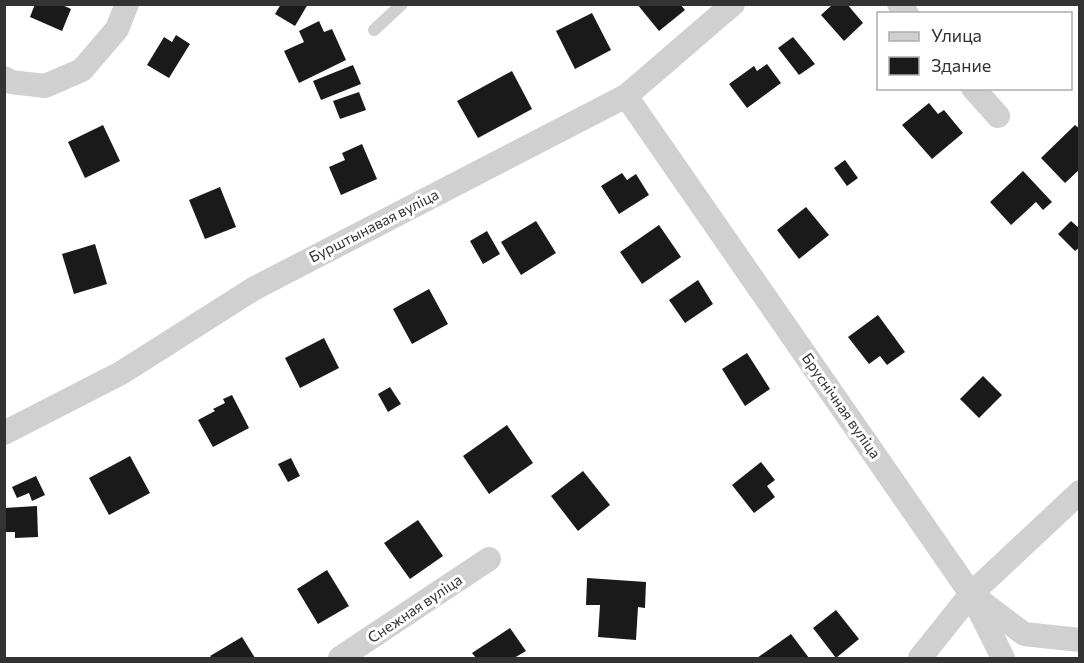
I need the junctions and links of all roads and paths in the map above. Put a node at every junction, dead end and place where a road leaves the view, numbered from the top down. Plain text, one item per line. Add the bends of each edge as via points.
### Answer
1 (127, 4) edge
2 (402, 4) edge
3 (733, 4) edge
4 (374, 30) dead end
5 (4, 78) edge
6 (975, 90) edge
7 (626, 96) junction
8 (998, 116) dead end
9 (4, 433) edge
10 (1080, 492) edge
11 (489, 559) dead end
12 (971, 594) junction
13 (1080, 640) edge
14 (340, 658) edge
15 (920, 658) edge
16 (1003, 658) edge

1 - 5 street via 117,29 82,70 45,86
2 - 4 lane
3 - 7 street, Бурштынавая вуліца
6 - 8 street
7 - 9 street, Бурштынавая вуліца via 255,288 121,373
7 - 12 street, Бруснічная вуліца
10 - 12 street
11 - 14 street, Снежная вуліца
12 - 13 street via 1024,634
12 - 15 street
12 - 16 street

